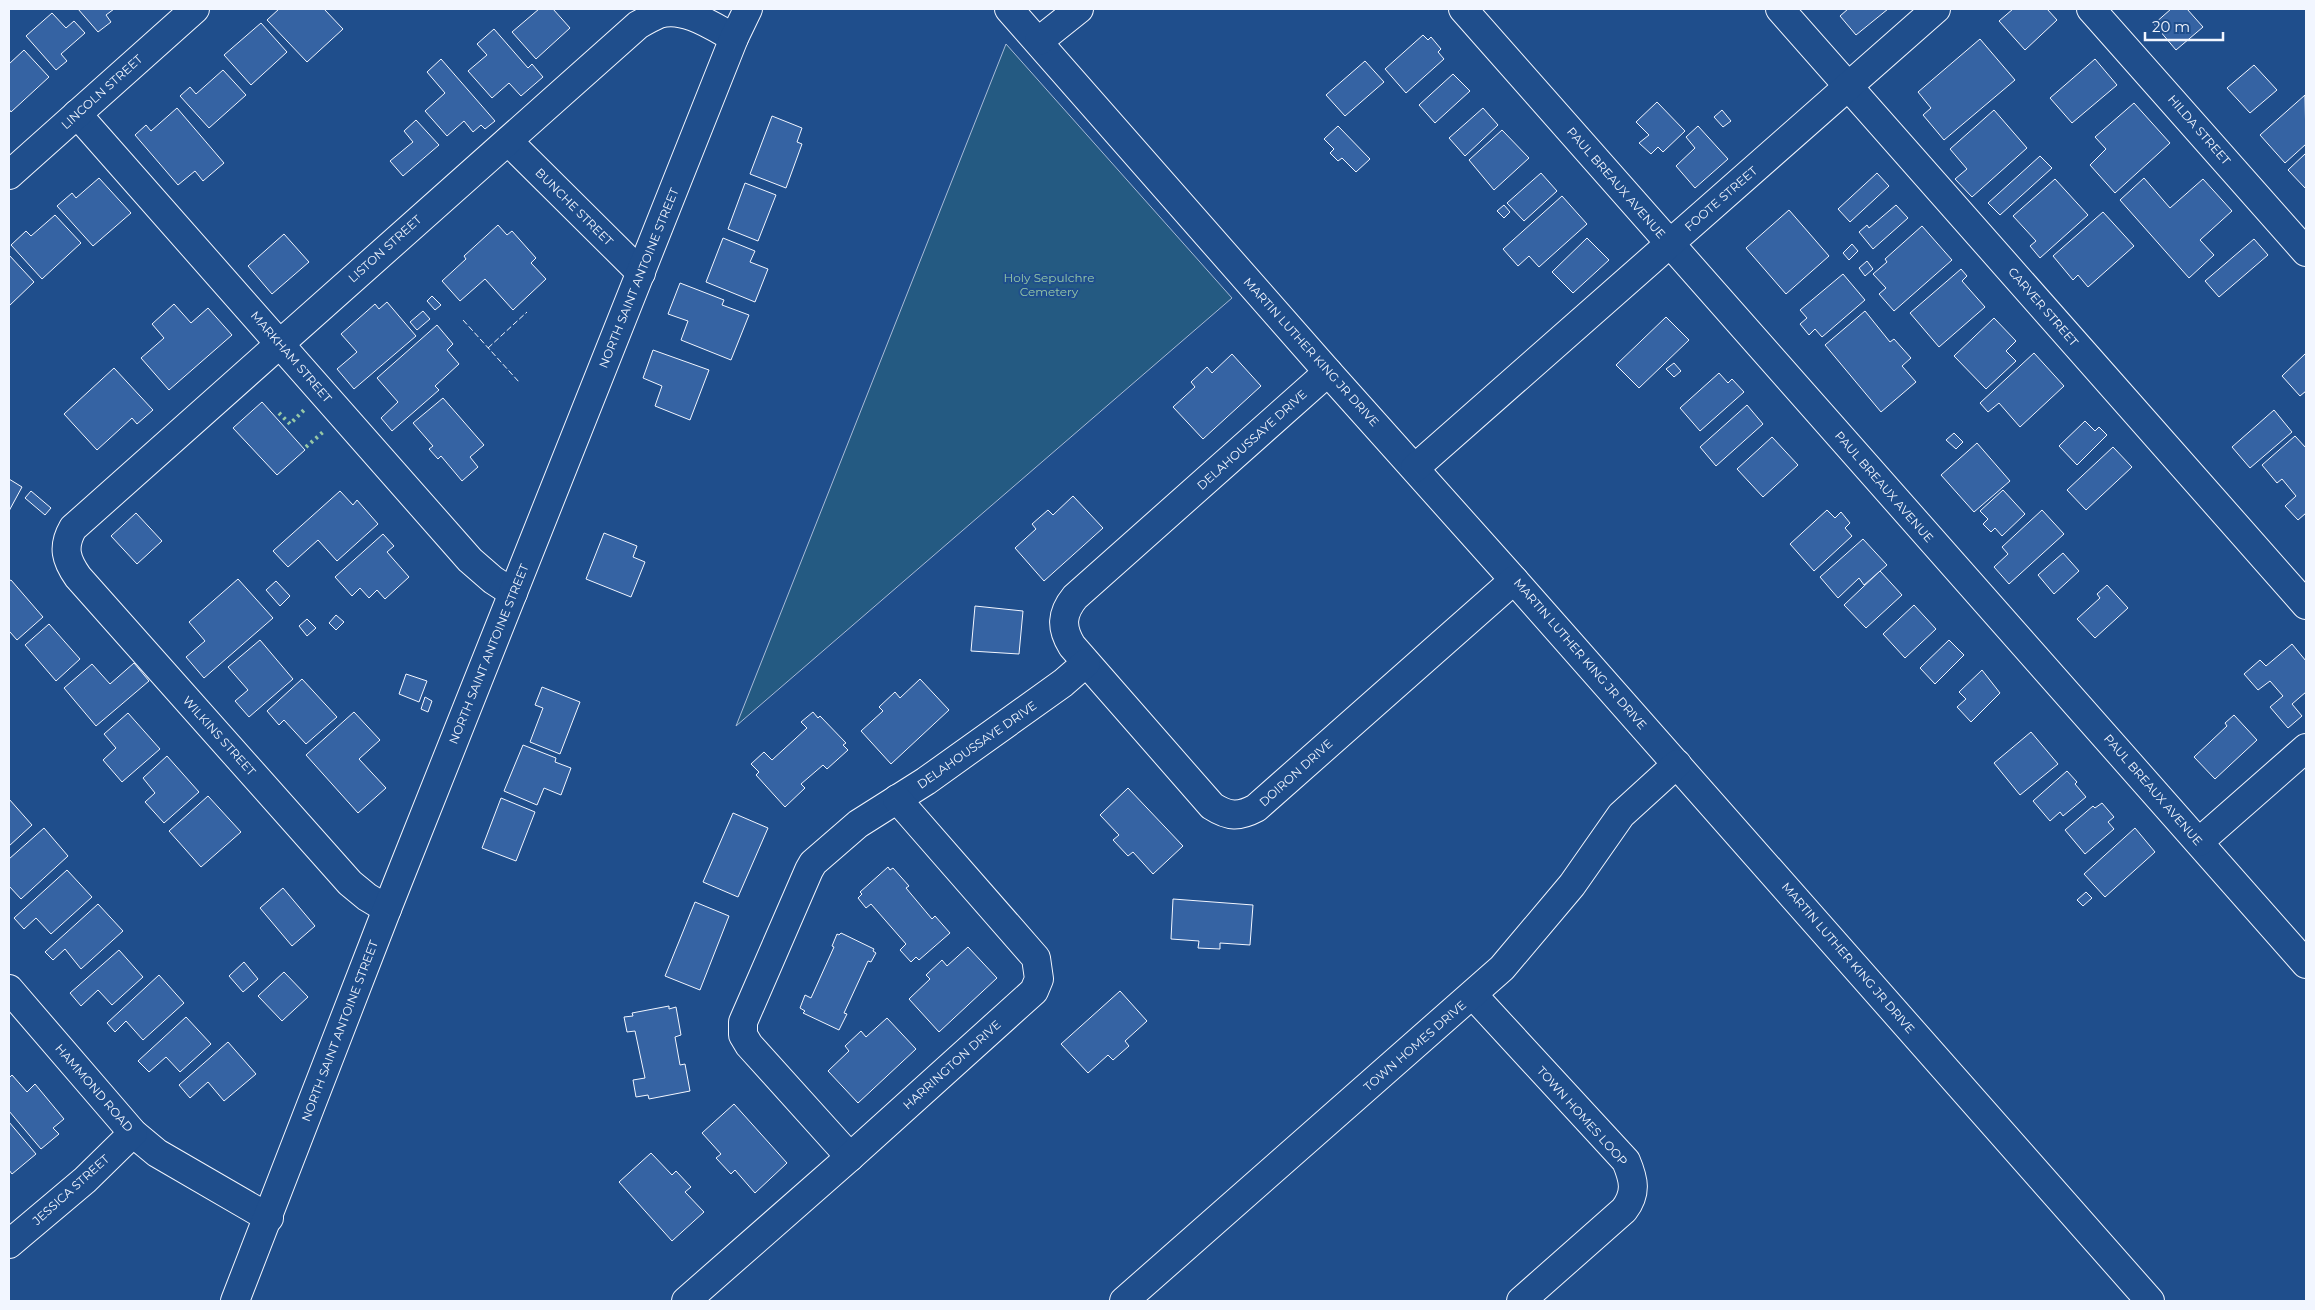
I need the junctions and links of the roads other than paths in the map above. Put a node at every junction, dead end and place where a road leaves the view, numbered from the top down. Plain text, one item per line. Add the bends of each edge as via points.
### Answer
1 (195, 9) edge
2 (748, 9) edge
3 (1009, 9) edge
4 (1079, 9) edge
5 (1463, 9) edge
6 (1780, 9) edge
7 (1936, 9) edge
8 (2091, 9) edge
9 (734, 38) junction
10 (1039, 42) junction
11 (1848, 86) junction
12 (77, 114) junction
13 (508, 141) junction
14 (9, 175) edge
15 (1669, 244) junction
16 (2306, 252) edge
17 (641, 273) junction
18 (279, 344) junction
19 (1328, 372) junction
20 (1415, 468) junction
21 (65, 551) joint
22 (1514, 580) junction
23 (513, 593) junction
24 (2306, 605) edge
25 (1086, 663) junction
26 (2306, 748) edge
27 (1677, 764) junction
28 (897, 799) junction
29 (2199, 842) junction
30 (387, 909) junction
31 (2306, 964) edge
32 (9, 989) edge
33 (1473, 995) junction
34 (133, 1134) junction
35 (850, 1157) junction
36 (269, 1218) junction
37 (9, 1244) edge
38 (234, 1301) edge
39 (686, 1301) edge
40 (1124, 1301) edge
41 (1521, 1301) edge
42 (2150, 1301) edge

1 - 12 street, LINCOLN STREET
2 - 9 street, NORTH SAINT ANTOINE STREET
3 - 10 street, MARTIN LUTHER KING JR DRIVE
4 - 10 street
5 - 15 street, PAUL BREAUX AVENUE
6 - 11 street, CARVER STREET
7 - 11 street, FOOTE STREET
8 - 16 street, HILDA STREET
9 - 13 street, LISTON STREET via 686,15 659,14 638,25
9 - 17 street, NORTH SAINT ANTOINE STREET
10 - 19 street, MARTIN LUTHER KING JR DRIVE
11 - 15 street, FOOTE STREET
11 - 24 street, CARVER STREET
12 - 14 street, LINCOLN STREET
12 - 18 street, MARKHAM STREET
13 - 17 street, BUNCHE STREET
13 - 18 street, LISTON STREET
15 - 20 street, FOOTE STREET
15 - 29 street, PAUL BREAUX AVENUE
17 - 23 street, NORTH SAINT ANTOINE STREET
18 - 21 street, LISTON STREET via 74,528 68,536
18 - 23 street, MARKHAM STREET via 470,560
19 - 20 street, MARTIN LUTHER KING JR DRIVE
19 - 25 street, DELAHOUSSAYE DRIVE via 1075,597 1063,619 1064,634
20 - 22 street, MARTIN LUTHER KING JR DRIVE
21 - 30 street, WILKINS STREET via 78,577 350,884
22 - 25 street, DOIRON DRIVE via 1256,808 1237,816 1224,814 1212,806
22 - 27 street, MARTIN LUTHER KING JR DRIVE
23 - 30 street, NORTH SAINT ANTOINE STREET
25 - 28 street, DELAHOUSSAYE DRIVE via 1064,683
26 - 29 street
27 - 33 street, TOWN HOMES DRIVE via 1621,815 1572,885 1526,942
27 - 42 street, MARTIN LUTHER KING JR DRIVE
28 - 35 street, DELAHOUSSAYE DRIVE via 858,824 813,863 743,1022 743,1035 749,1045
28 - 35 street, HARRINGTON DRIVE via 1036,958 1040,978 1034,991
29 - 31 street, PAUL BREAUX AVENUE
30 - 36 street, NORTH SAINT ANTOINE STREET
32 - 34 street, HAMMOND ROAD
33 - 40 street, TOWN HOMES DRIVE
33 - 41 street, TOWN HOMES LOOP via 1626,1162 1633,1178 1631,1201 1624,1210
34 - 36 street, HAMMOND ROAD via 157,1153
34 - 37 street, JESSICA STREET via 85,1180
35 - 39 street, HARRINGTON DRIVE
36 - 38 street, NORTH SAINT ANTOINE STREET

